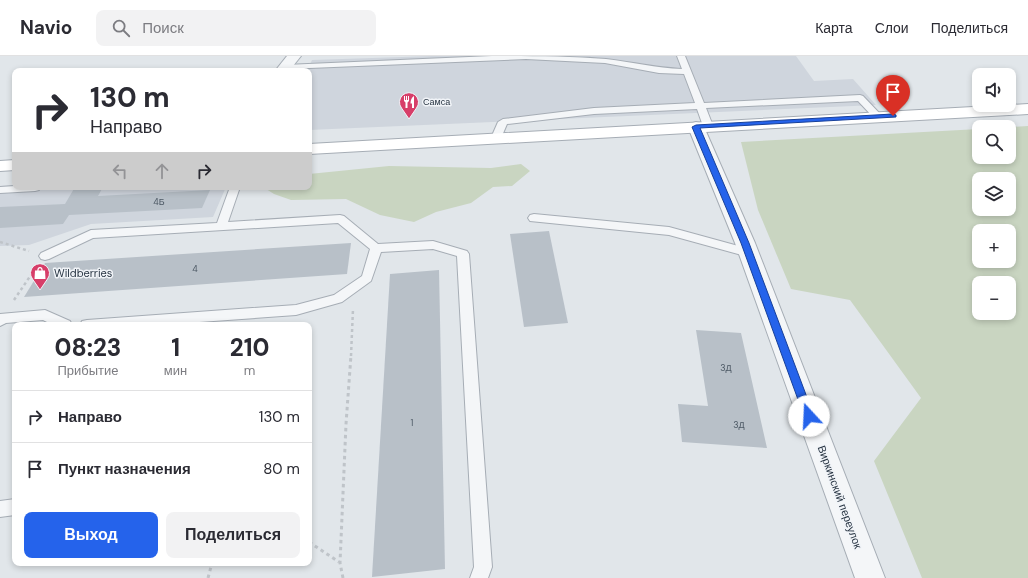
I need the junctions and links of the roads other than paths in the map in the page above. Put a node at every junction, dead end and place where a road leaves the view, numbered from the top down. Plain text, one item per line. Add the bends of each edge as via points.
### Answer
1 (680, 56) edge
2 (287, 65) edge
3 (687, 72) junction
4 (1028, 109) edge
5 (878, 117) junction
6 (701, 119) junction
7 (496, 138) junction
8 (312, 149) edge
9 (0, 166) edge
10 (12, 166) edge
11 (12, 189) edge
12 (0, 190) edge
13 (234, 190) edge
14 (534, 218) dead end
15 (221, 226) junction
16 (376, 248) junction
17 (749, 253) junction
18 (45, 256) road end
19 (1, 320) edge
20 (58, 322) edge
21 (129, 322) edge
22 (12, 507) edge
23 (0, 509) edge
24 (479, 578) edge
25 (870, 578) edge

1 - 3 lane
2 - 3 lane via 526,57 605,61 659,71
3 - 6 lane
4 - 5 main road
5 - 6 main road
5 - 6 lane via 860,98
6 - 7 main road
6 - 7 lane via 594,111 503,122
6 - 17 street, Виркинский переулок
7 - 8 main road
9 - 10 main road
11 - 12 lane
13 - 15 lane
14 - 17 lane via 669,231
15 - 16 lane via 340,219
15 - 18 lane via 92,234
16 - 21 lane via 367,278 338,299 296,310
16 - 24 lane via 433,245 464,254 484,567
17 - 25 street, Виркинский переулок
19 - 20 lane via 45,316
22 - 23 lane

